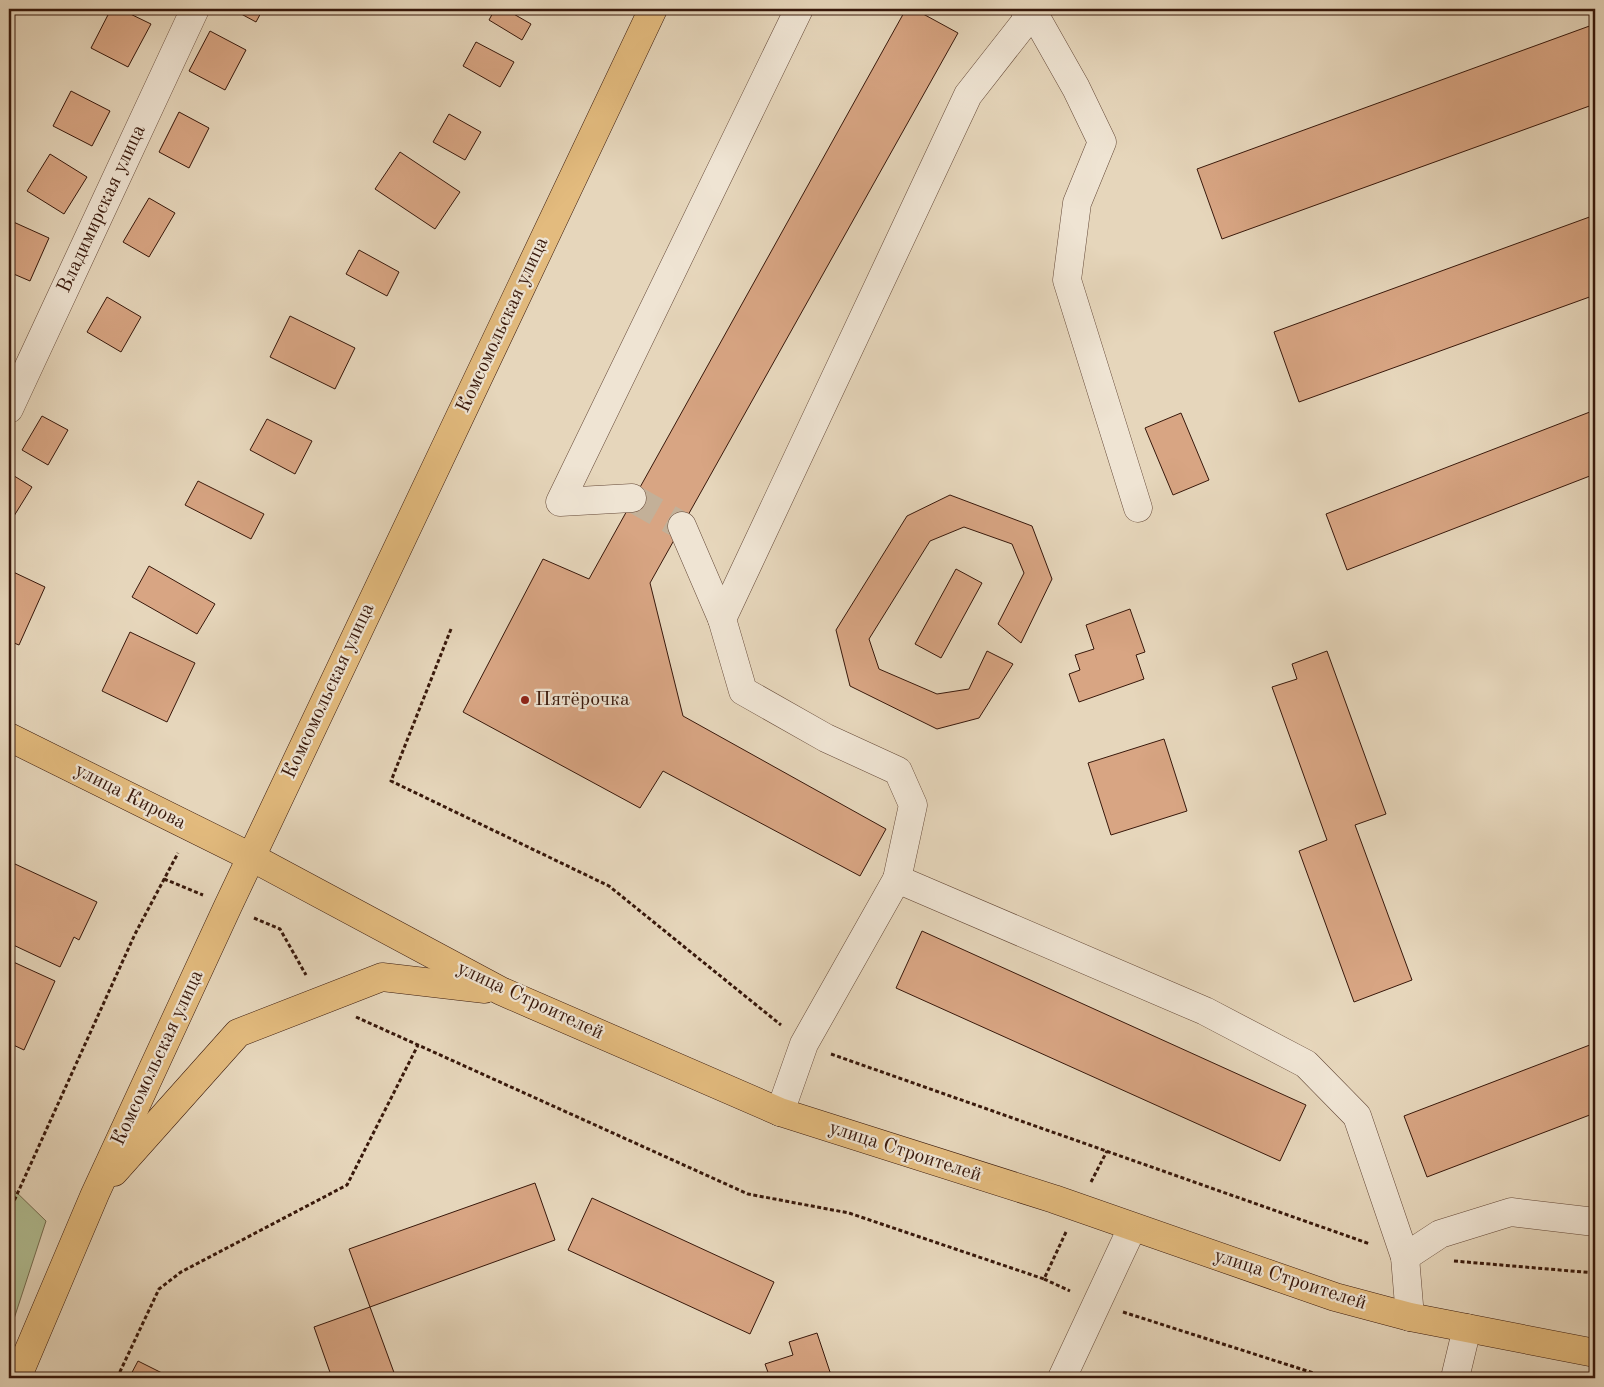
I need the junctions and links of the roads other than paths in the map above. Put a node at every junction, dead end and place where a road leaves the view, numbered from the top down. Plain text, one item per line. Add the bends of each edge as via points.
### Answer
1 (195, 9) edge
2 (653, 9) edge
3 (799, 9) edge
4 (1030, 10) edge
5 (9, 409) edge
6 (632, 498) tunnel mouth
7 (1138, 508) dead end
8 (682, 526) tunnel mouth
9 (722, 619) junction
10 (9, 736) edge
11 (251, 857) junction
12 (897, 879) junction
13 (501, 991) junction
14 (780, 1112) junction
15 (95, 1194) junction
16 (1595, 1222) edge
17 (1132, 1228) junction
18 (1405, 1257) junction
19 (1410, 1317) junction
20 (1466, 1328) junction
21 (1595, 1352) edge
22 (17, 1378) edge
23 (1062, 1378) edge
24 (1454, 1378) edge

1 - 5 street, Владимирская улица
2 - 11 main road, Комсомольская улица
3 - 6 street via 560,502
4 - 7 street via 1076,88 1102,142 1077,203 1067,280
4 - 9 street via 968,94
8 - 9 street
9 - 12 street via 743,691 826,738 898,771 913,805
10 - 11 main road, улица Кирова
11 - 13 main road, улица Строителей
11 - 15 main road, Комсомольская улица
12 - 14 street via 804,1044
12 - 18 street via 1205,1011 1306,1064 1357,1116
13 - 14 main road, улица Строителей
13 - 15 main road via 382,977 238,1033
14 - 17 main road, улица Строителей
15 - 22 main road, Комсомольская улица
16 - 18 street via 1511,1212 1440,1234
17 - 19 main road, улица Строителей via 1335,1297
17 - 23 street
18 - 19 street
19 - 20 main road, улица Строителей
20 - 21 main road, улица Строителей
20 - 24 street

